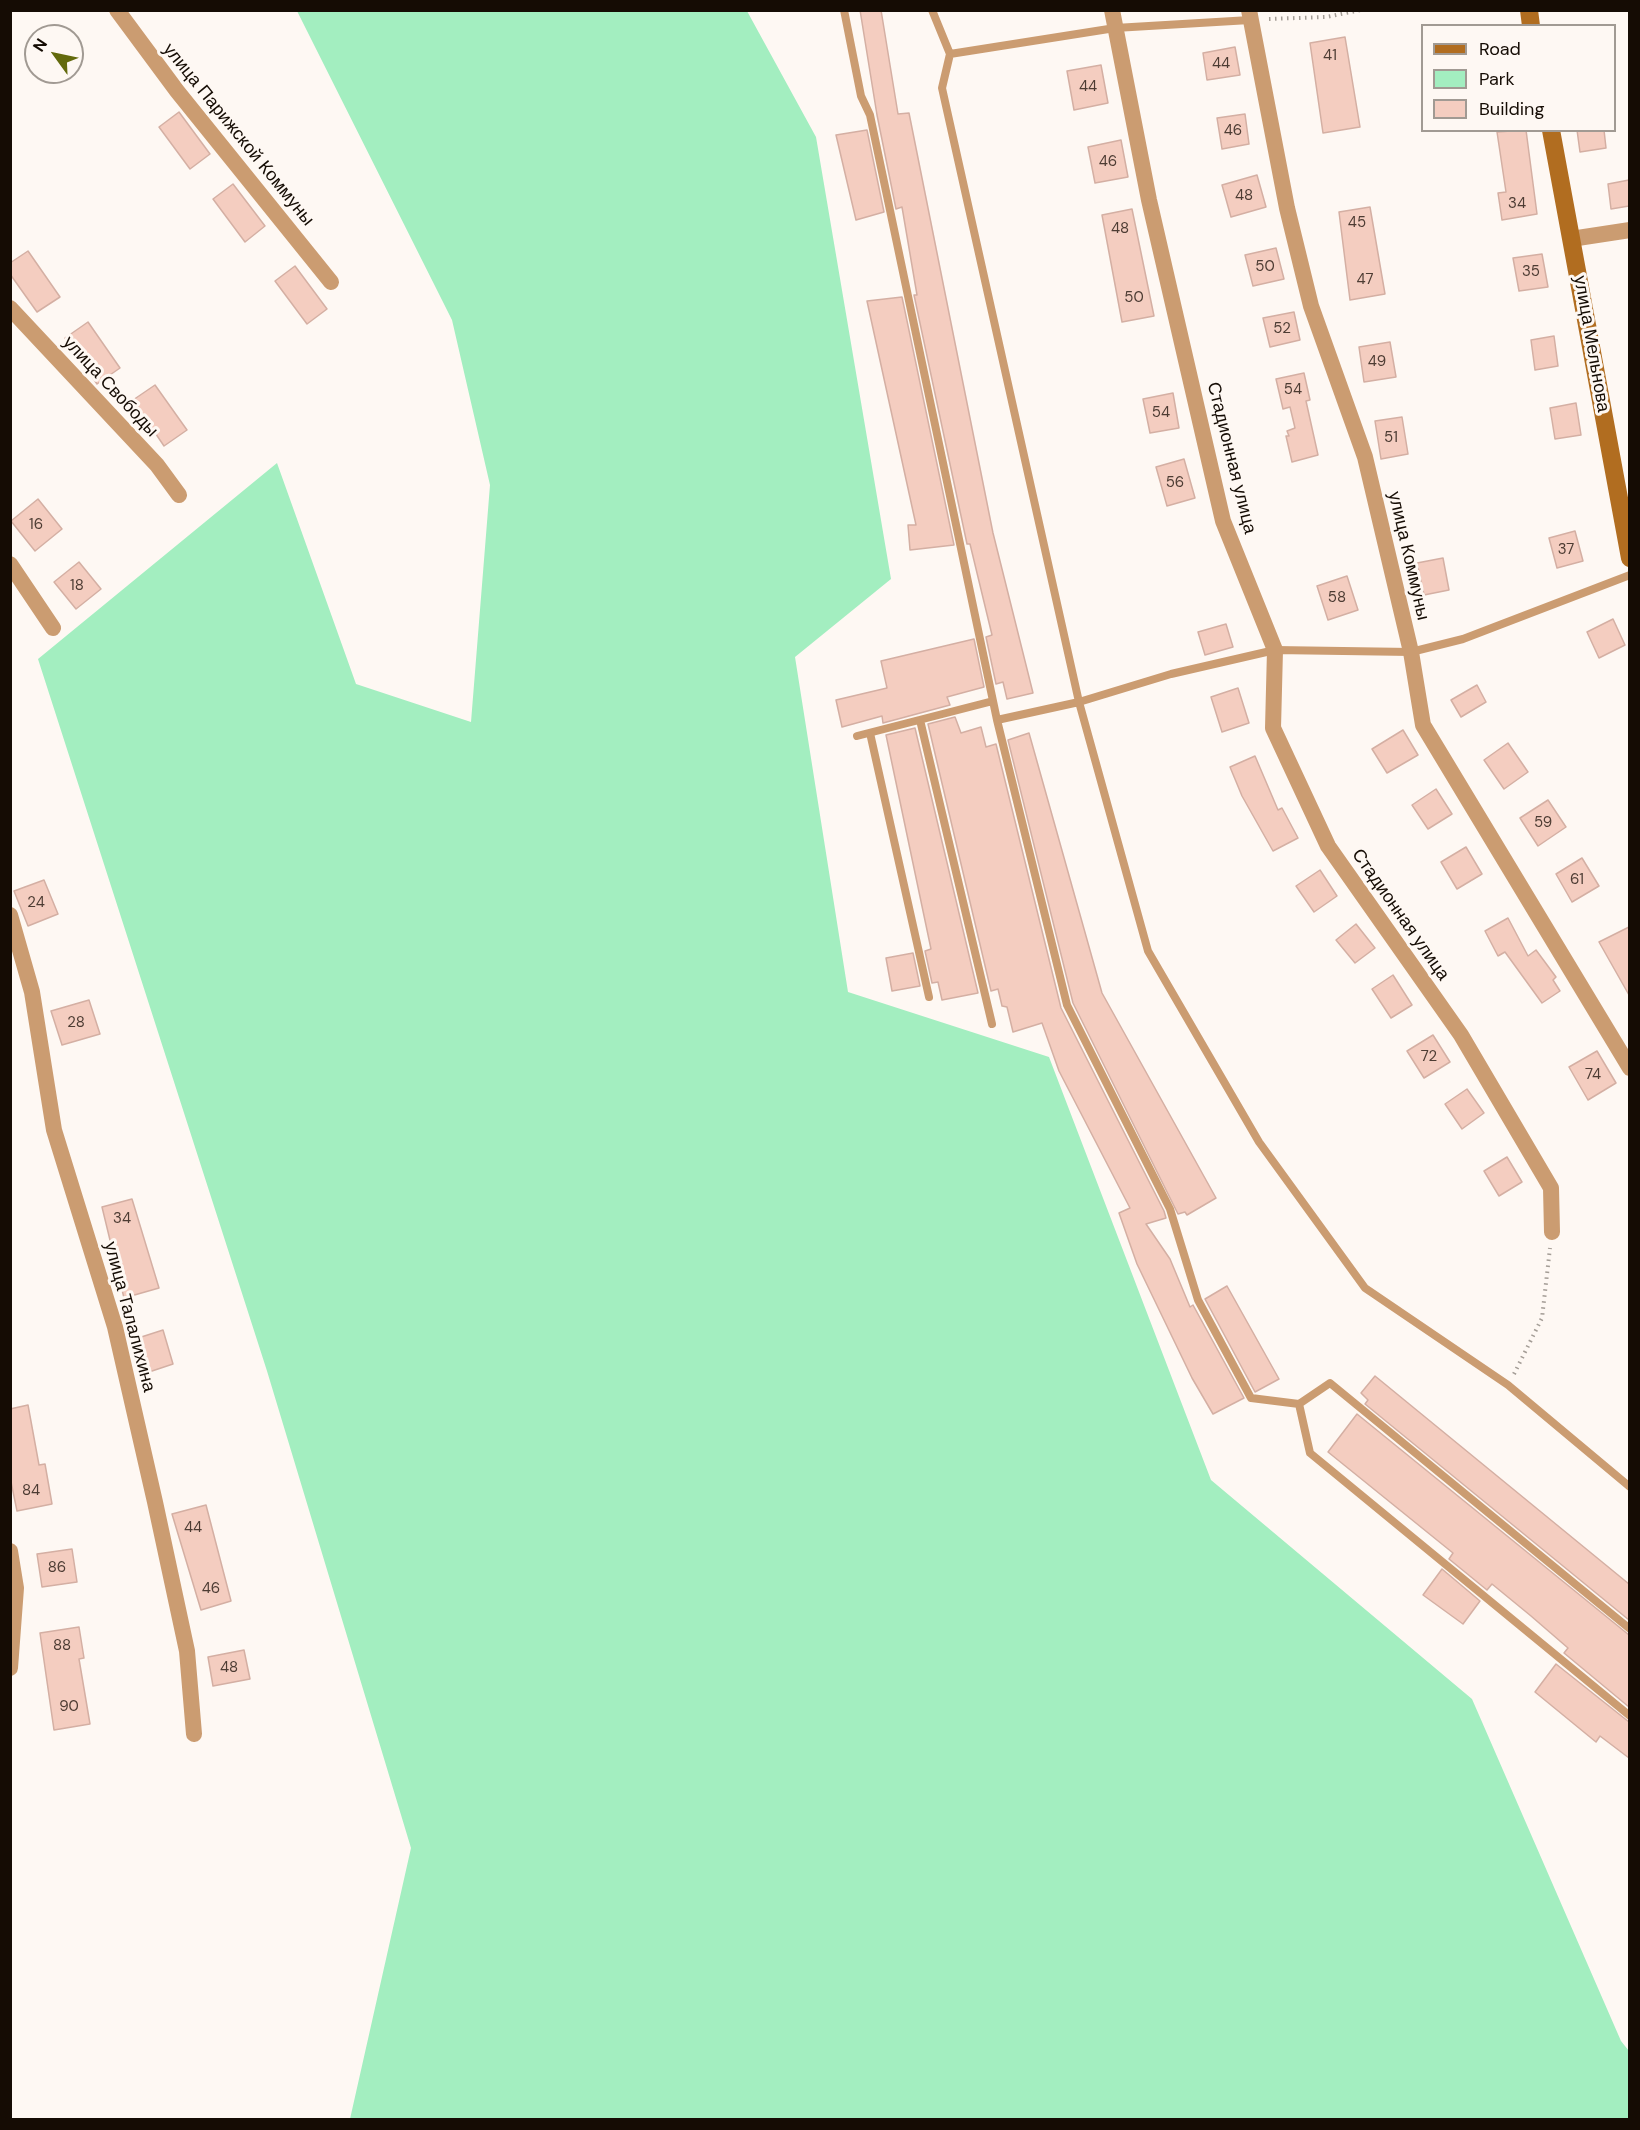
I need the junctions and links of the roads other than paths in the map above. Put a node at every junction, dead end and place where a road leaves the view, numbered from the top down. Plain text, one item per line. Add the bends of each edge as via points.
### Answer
1 (117, 10) edge
2 (844, 10) edge
3 (932, 10) edge
4 (1112, 10) edge
5 (1250, 15) edge
6 (1115, 28) junction
7 (950, 54) junction
8 (1551, 132) edge
9 (1629, 230) edge
10 (1571, 239) junction
11 (331, 282) dead end
12 (10, 308) edge
13 (179, 495) dead end
14 (1629, 558) edge
15 (10, 564) edge
16 (1629, 575) edge
17 (53, 628) dead end
18 (1275, 650) junction
19 (1411, 652) junction
20 (993, 701) junction
21 (1079, 702) junction
22 (920, 720) junction
23 (997, 720) junction
24 (870, 733) junction
25 (857, 736) dead end
26 (10, 915) edge
27 (928, 998) dead end
28 (992, 1024) dead end
29 (1629, 1068) edge
30 (1552, 1232) road end
31 (1299, 1404) junction
32 (1629, 1487) edge
33 (10, 1551) edge
34 (1629, 1629) edge
35 (10, 1668) edge
36 (1629, 1716) edge
37 (194, 1734) dead end

1 - 11 street, улица Парижской Коммуны
2 - 20 lane via 861,96 870,115
3 - 7 lane
4 - 6 street, Стадионная улица
5 - 6 lane
5 - 19 street, улица Коммуны via 1287,208 1311,306 1365,457
6 - 7 lane
6 - 18 street, Стадионная улица via 1149,200 1223,521
7 - 21 lane via 942,88
8 - 10 main road, улица Мельнова
9 - 10 street
10 - 14 main road, улица Мельнова
12 - 13 street, улица Свободы via 157,465
15 - 17 street
16 - 19 lane via 1463,639
18 - 19 lane
18 - 21 lane via 1171,674
18 - 30 street, Стадионная улица via 1274,728 1328,846 1461,1035 1551,1188
19 - 29 street, улица Коммуны via 1423,725
20 - 22 lane
20 - 23 lane
21 - 23 lane
21 - 32 lane via 1148,951 1259,1142 1365,1288 1508,1385
22 - 24 lane
22 - 28 lane
23 - 31 lane via 1067,1005 1170,1209 1198,1300 1251,1398
24 - 25 lane
24 - 27 lane
26 - 37 street, улица Талалихина via 32,992 54,1130 115,1328 155,1502 187,1651
31 - 34 lane via 1330,1383
31 - 36 lane via 1310,1453
33 - 35 street via 16,1587

